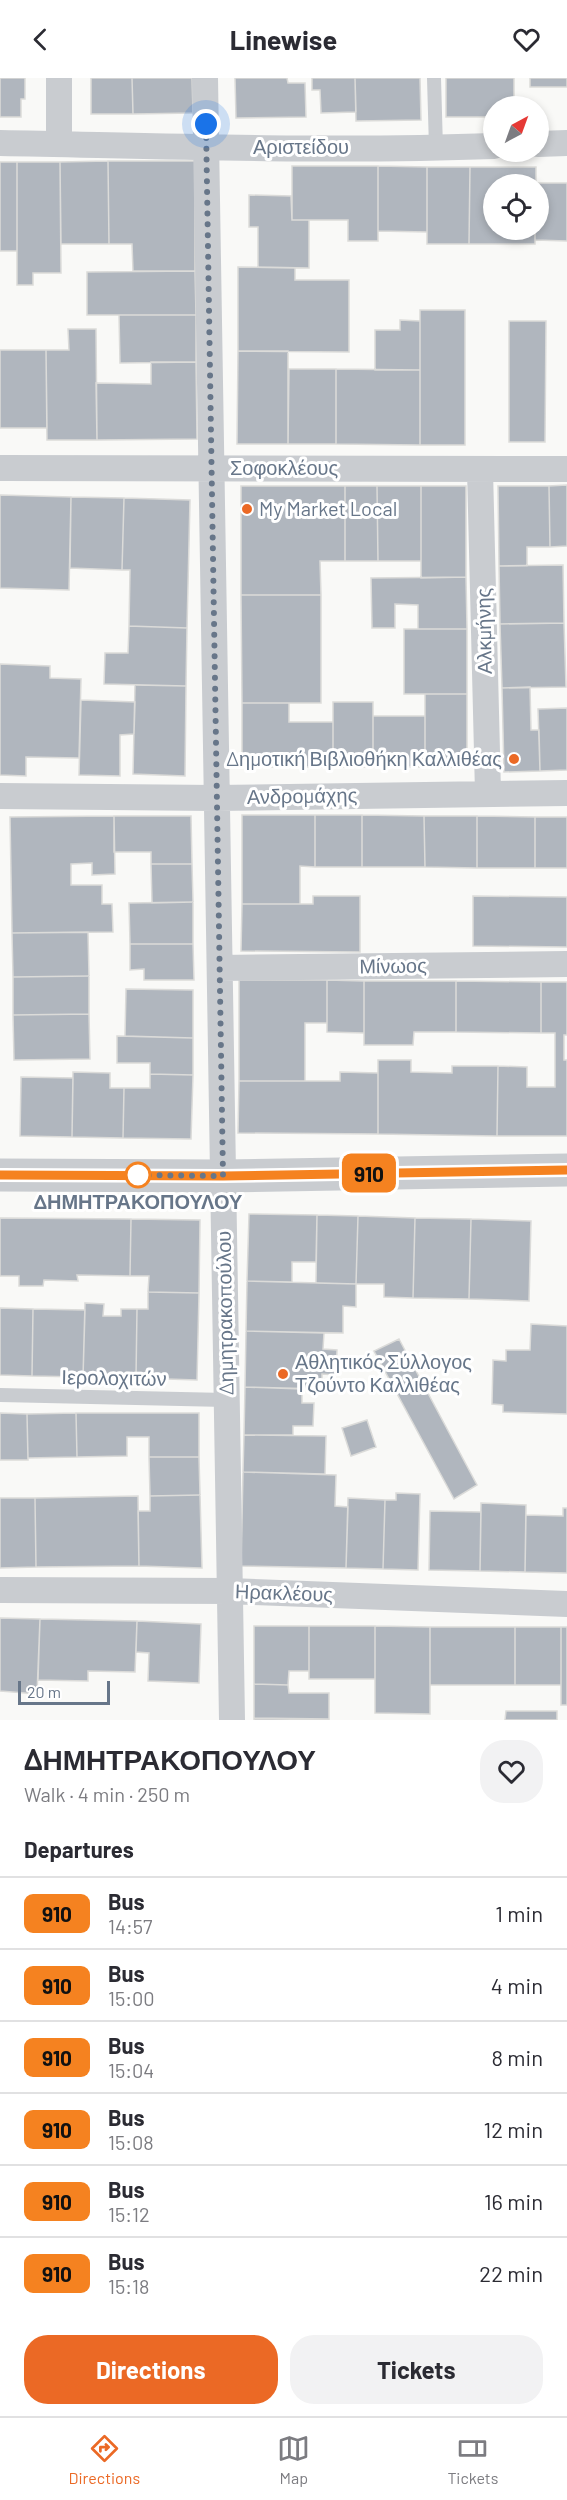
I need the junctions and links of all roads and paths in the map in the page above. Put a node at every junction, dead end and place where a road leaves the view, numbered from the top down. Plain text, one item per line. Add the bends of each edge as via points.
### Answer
1 (59, 78) edge
2 (205, 78) edge
3 (434, 78) edge
4 (0, 143) edge
5 (567, 143) edge
6 (59, 144) junction
7 (549, 144) edge
8 (483, 146) edge
9 (206, 147) junction
10 (436, 148) junction
11 (0, 468) edge
12 (211, 468) junction
13 (567, 468) edge
14 (480, 470) junction
15 (488, 793) junction
16 (567, 793) edge
17 (0, 796) edge
18 (216, 798) junction
19 (567, 964) edge
20 (220, 968) junction
21 (567, 1170) edge
22 (0, 1175) edge
23 (223, 1176) junction
24 (0, 1395) edge
25 (226, 1400) junction
26 (0, 1590) edge
27 (230, 1591) junction
28 (567, 1604) edge
29 (232, 1720) edge

1 - 6 street
2 - 9 street, Δημητρακοπούλου
3 - 10 lane
4 - 6 street, Αριστείδου
5 - 7 street
6 - 9 street, Αριστείδου
8 - 10 street, Αριστείδου
9 - 10 street, Αριστείδου
9 - 12 street, Δημητρακοπούλου
11 - 12 street, Σοφοκλέους
12 - 14 street, Σοφοκλέους
12 - 18 street, Δημητρακοπούλου
13 - 14 street, Σοφοκλέους
14 - 15 street, Αλκμήνης
15 - 16 street, Ανδρομάχης
15 - 18 street, Ανδρομάχης
17 - 18 street, Ανδρομάχης
18 - 20 street, Δημητρακοπούλου
19 - 20 street, Μίνωος
20 - 23 street, Δημητρακοπούλου
21 - 23 street
22 - 23 street
23 - 25 street, Δημητρακοπούλου
24 - 25 lane, Ιερολοχιτών
25 - 27 street, Δημητρακοπούλου
26 - 27 street, Ηρακλέους
27 - 28 street, Ηρακλέους
27 - 29 street, Δημητρακοπούλου

